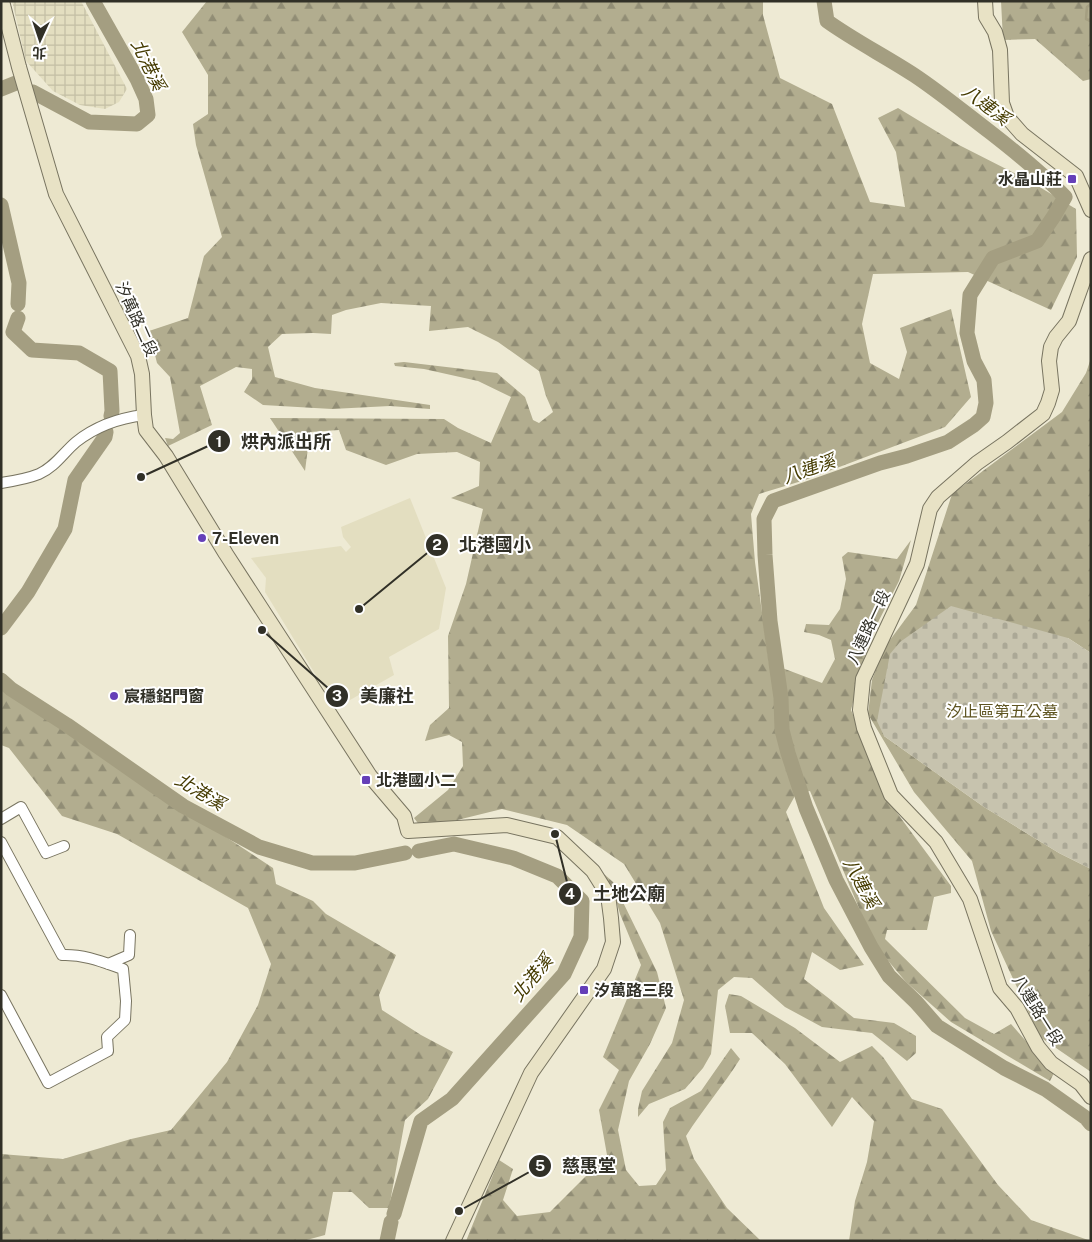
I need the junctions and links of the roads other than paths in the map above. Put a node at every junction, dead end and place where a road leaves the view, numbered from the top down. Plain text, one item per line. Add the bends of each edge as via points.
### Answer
1 (2, 1) edge
2 (985, 1) edge
3 (1086, 195) edge
4 (1091, 210) edge
5 (1091, 259) edge
6 (144, 415) junction
7 (1, 484) edge
8 (1, 819) edge
9 (1, 842) edge
10 (64, 846) dead end
11 (130, 935) dead end
12 (108, 964) junction
13 (1, 995) edge
14 (1091, 1097) edge
15 (453, 1241) edge

1 - 6 street, 汐萬路二段 via 56,194 138,356
2 - 3 street via 986,17 1000,50 1002,103 1007,118 1022,134 1076,176
3 - 4 street
5 - 14 street, 八連路一段 via 1069,321 1050,347 1052,390 1043,414 977,463 938,497 930,509 917,564 863,679 860,710 891,795 936,842 970,900 1000,988 1017,1008 1038,1047 1051,1063 1081,1084
6 - 7 street via 96,428 39,474
6 - 15 street, 汐萬路二段 via 146,430 166,456 370,776 404,816 408,831 507,825 557,837 593,871 608,895 613,942 604,969 530,1073
8 - 10 street via 21,807 46,853
9 - 12 street via 62,955
11 - 12 street via 129,955
12 - 13 street via 122,969 125,1020 107,1037 108,1052 48,1083

